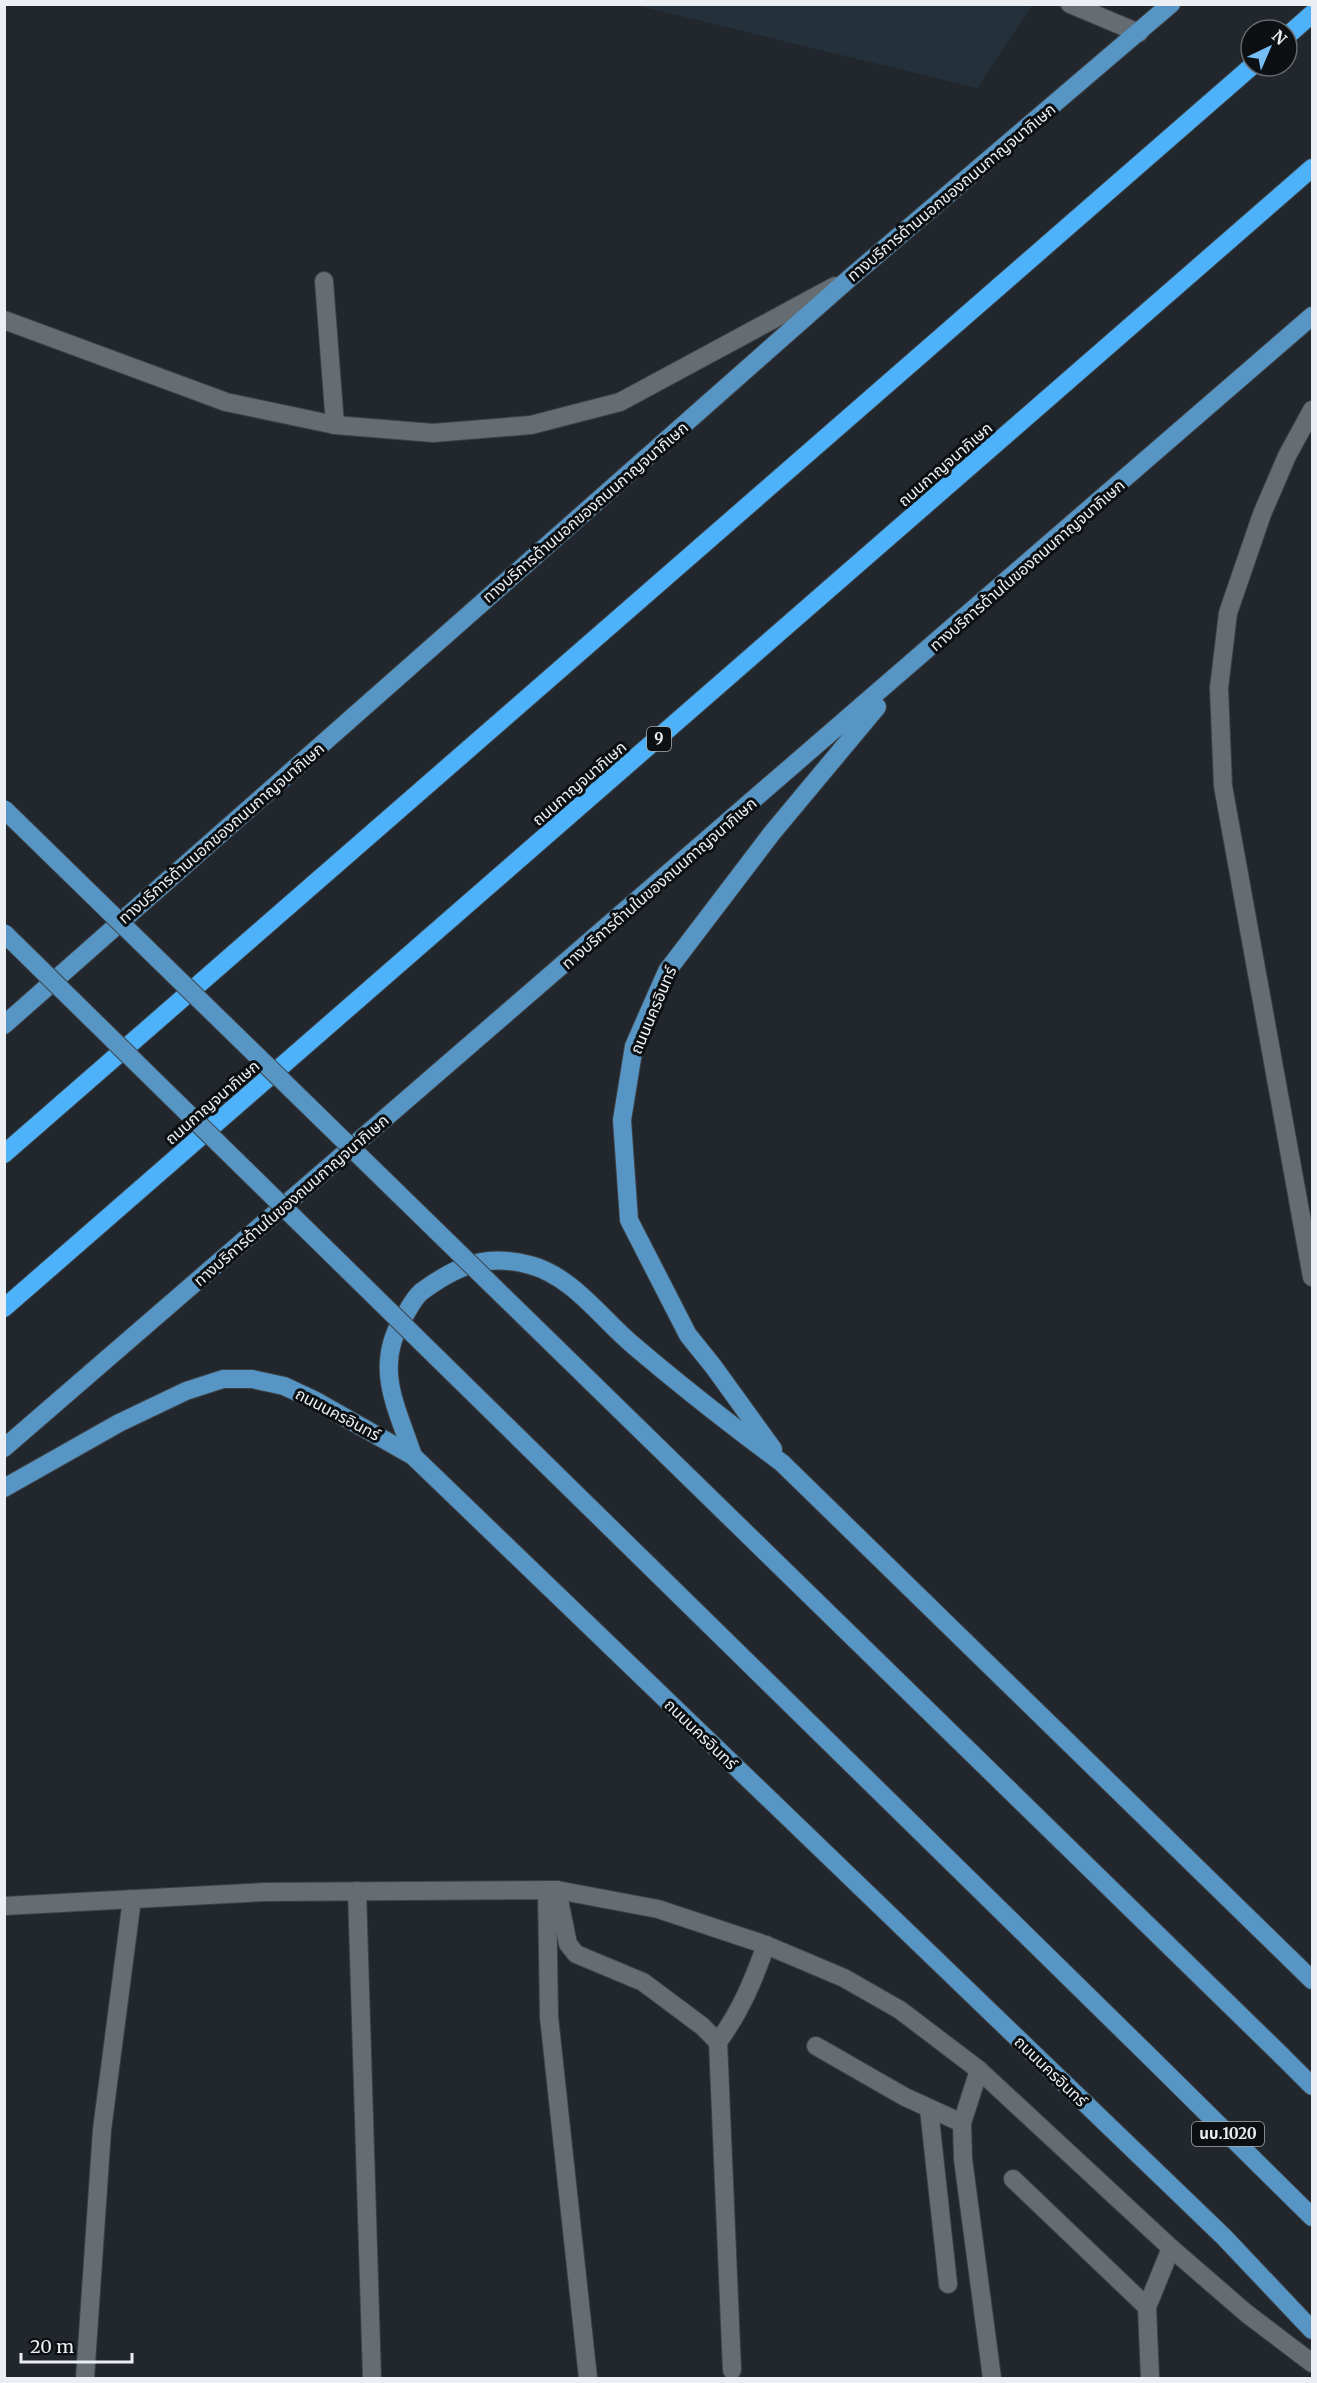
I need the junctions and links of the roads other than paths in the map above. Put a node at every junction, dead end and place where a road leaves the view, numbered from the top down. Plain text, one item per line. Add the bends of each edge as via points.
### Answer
1 (1070, 4) edge
2 (1171, 4) edge
3 (1312, 14) edge
4 (1299, 25) edge
5 (1139, 33) junction
6 (1239, 77) edge
7 (1312, 168) edge
8 (851, 277) junction
9 (324, 281) dead end
10 (1312, 316) edge
11 (4, 320) edge
12 (1312, 410) edge
13 (335, 425) junction
14 (910, 666) junction
15 (4, 808) edge
16 (4, 933) edge
17 (8, 1020) edge
18 (4, 1154) edge
19 (1312, 1277) edge
20 (4, 1308) edge
21 (4, 1448) edge
22 (412, 1456) junction
23 (783, 1463) junction
24 (4, 1488) edge
25 (357, 1891) junction
26 (552, 1891) junction
27 (132, 1899) junction
28 (4, 1906) edge
29 (766, 1945) junction
30 (1312, 1980) edge
31 (718, 2042) junction
32 (816, 2046) dead end
33 (979, 2070) junction
34 (1312, 2086) edge
35 (929, 2109) junction
36 (962, 2123) junction
37 (1013, 2179) dead end
38 (1312, 2217) edge
39 (1171, 2248) junction
40 (948, 2284) dead end
41 (1275, 2289) junction
42 (1147, 2307) junction
43 (1312, 2317) edge
44 (1312, 2330) edge
45 (1312, 2363) edge
46 (732, 2370) dead end
47 (85, 2379) edge
48 (372, 2379) edge
49 (588, 2379) edge
50 (992, 2379) edge
51 (1150, 2379) edge

1 - 5 street
2 - 5 main road, ทางบริการด้านนอกของถนนกาญจนาภิเษก
3 - 4 highway
5 - 8 main road, ทางบริการด้านนอกของถนนกาญจนาภิเษก
6 - 18 highway
7 - 20 highway, ถนนกาญจนาภิเษก / 9
8 - 13 street via 620,402 520,426 433,433
8 - 17 main road, ทางบริการด้านนอกของถนนกาญจนาภิเษก
9 - 13 street
10 - 14 main road, ทางบริการด้านในของถนนกาญจนาภิเษก
11 - 13 street via 226,402
12 - 19 street via 1266,504 1228,613 1219,688 1223,786
14 - 21 main road, ทางบริการด้านในของถนนกาญจนาภิเษก
14 - 23 main road, ถนนนครอินทร์ via 772,833 667,971 634,1046 627,1088 622,1120 628,1220 688,1335
15 - 34 main road, bridge
16 - 38 main road, นบ.1020, bridge
22 - 23 main road via 392,1402 388,1359 394,1333 416,1297 448,1272 471,1263 509,1260 533,1265 566,1282 630,1343
22 - 24 main road, ถนนนครอินทร์ via 358,1423 284,1386 252,1379 223,1379 186,1391 119,1423
22 - 41 main road, ถนนนครอินทร์
23 - 30 main road
25 - 26 street
25 - 27 street
25 - 48 street
26 - 29 street via 658,1910
26 - 31 street via 567,1944 576,1954 643,1982
26 - 49 street via 549,2017
27 - 28 street
27 - 47 street via 102,2130
29 - 31 street via 737,2016
29 - 33 street via 844,1978 900,2010
31 - 46 street
32 - 35 street
33 - 36 street
33 - 39 street
35 - 36 street
35 - 40 street
36 - 50 street via 963,2159
37 - 42 street
39 - 42 street
39 - 45 street
41 - 43 main road
41 - 44 main road, ถนนนครอินทร์
42 - 51 street

